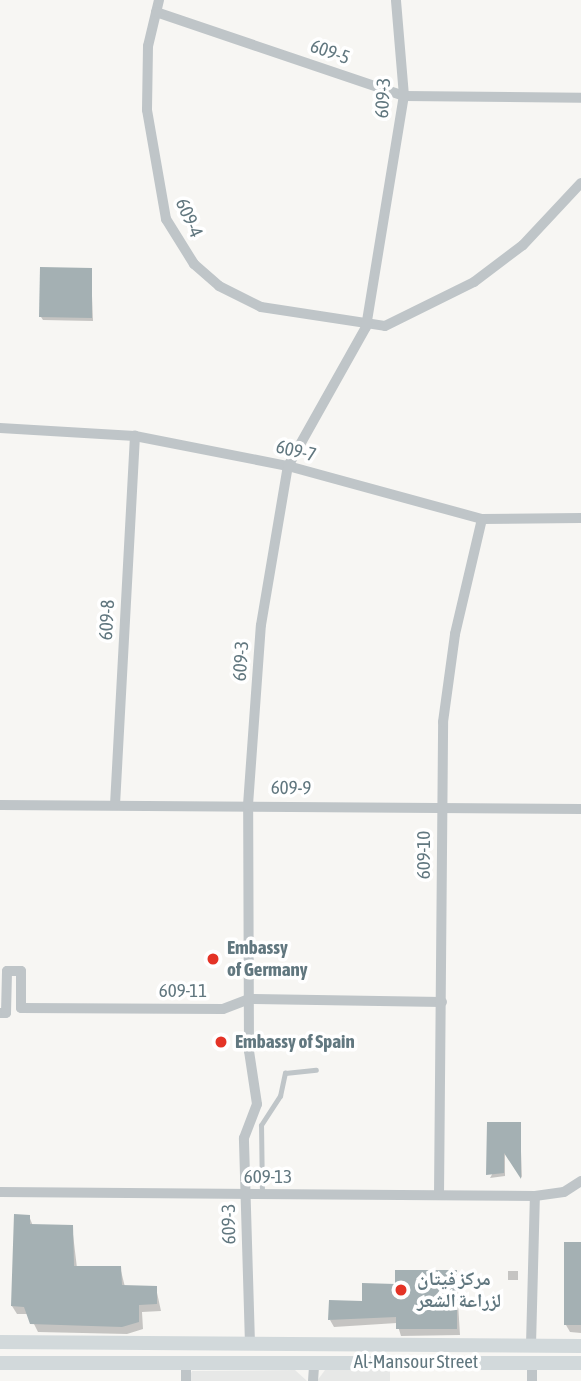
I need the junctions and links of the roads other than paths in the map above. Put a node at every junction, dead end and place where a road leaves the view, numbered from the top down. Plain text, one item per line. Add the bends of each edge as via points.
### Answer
1 (159, 0) edge
2 (396, 0) edge
3 (156, 12) junction
4 (404, 96) junction
5 (581, 97) edge
6 (581, 183) edge
7 (366, 327) junction
8 (0, 428) edge
9 (135, 436) junction
10 (288, 466) junction
11 (581, 518) edge
12 (482, 519) junction
13 (0, 805) edge
14 (115, 805) junction
15 (248, 805) junction
16 (442, 807) junction
17 (581, 809) edge
18 (249, 999) junction
19 (442, 1002) junction
20 (0, 1013) edge
21 (316, 1070) dead end
22 (581, 1181) edge
23 (0, 1192) edge
24 (246, 1195) junction
25 (262, 1195) junction
26 (439, 1195) junction
27 (535, 1195) junction
28 (0, 1342) edge
29 (250, 1344) junction
30 (531, 1345) junction
31 (581, 1346) edge
32 (0, 1363) edge
33 (532, 1363) junction
34 (581, 1363) edge
35 (186, 1364) junction
36 (314, 1365) junction
37 (186, 1381) edge
38 (313, 1381) edge
39 (532, 1381) edge

1 - 3 street, 609-4
2 - 4 street, 609-3
3 - 4 street, 609-5
3 - 7 street, 609-4 via 146,74 149,139 166,219 178,243 219,286 261,307
4 - 5 street, 609-5
4 - 7 street, 609-3
6 - 7 street via 523,245 474,282 385,327
7 - 10 street, 609-3
8 - 9 street, 609-7
9 - 10 street, 609-7
9 - 14 street, 609-8
10 - 12 street, 609-7
10 - 15 street, 609-3 via 261,625
11 - 12 street, 609-7
12 - 16 street, 609-10 via 455,634 443,722
13 - 14 street, 609-9
14 - 15 street, 609-9
15 - 16 street, 609-9
15 - 18 street, 609-3
16 - 17 street, 609-9
16 - 19 street, 609-10
18 - 19 street, 609-11
18 - 20 street, 609-11 via 223,1009 21,1008 21,971 7,971 6,1013
18 - 24 street, 609-3 via 257,1104 244,1138
19 - 26 street, 609-10
21 - 25 lane via 285,1073 280,1096 261,1125
22 - 27 street, 609-13 via 564,1192
23 - 24 street, 609-13
24 - 25 street, 609-13
24 - 29 street, 609-3
25 - 26 street, 609-13
26 - 27 street, 609-13
27 - 30 street
28 - 29 main road, Al-Mansour Street
29 - 30 main road, Al-Mansour Street
30 - 31 main road, Al-Mansour Street
32 - 35 main road, Al-Mansour Street
33 - 34 main road, Al-Mansour Street
33 - 36 main road, Al-Mansour Street
33 - 39 street
35 - 36 main road, Al-Mansour Street
35 - 37 street
36 - 38 street

